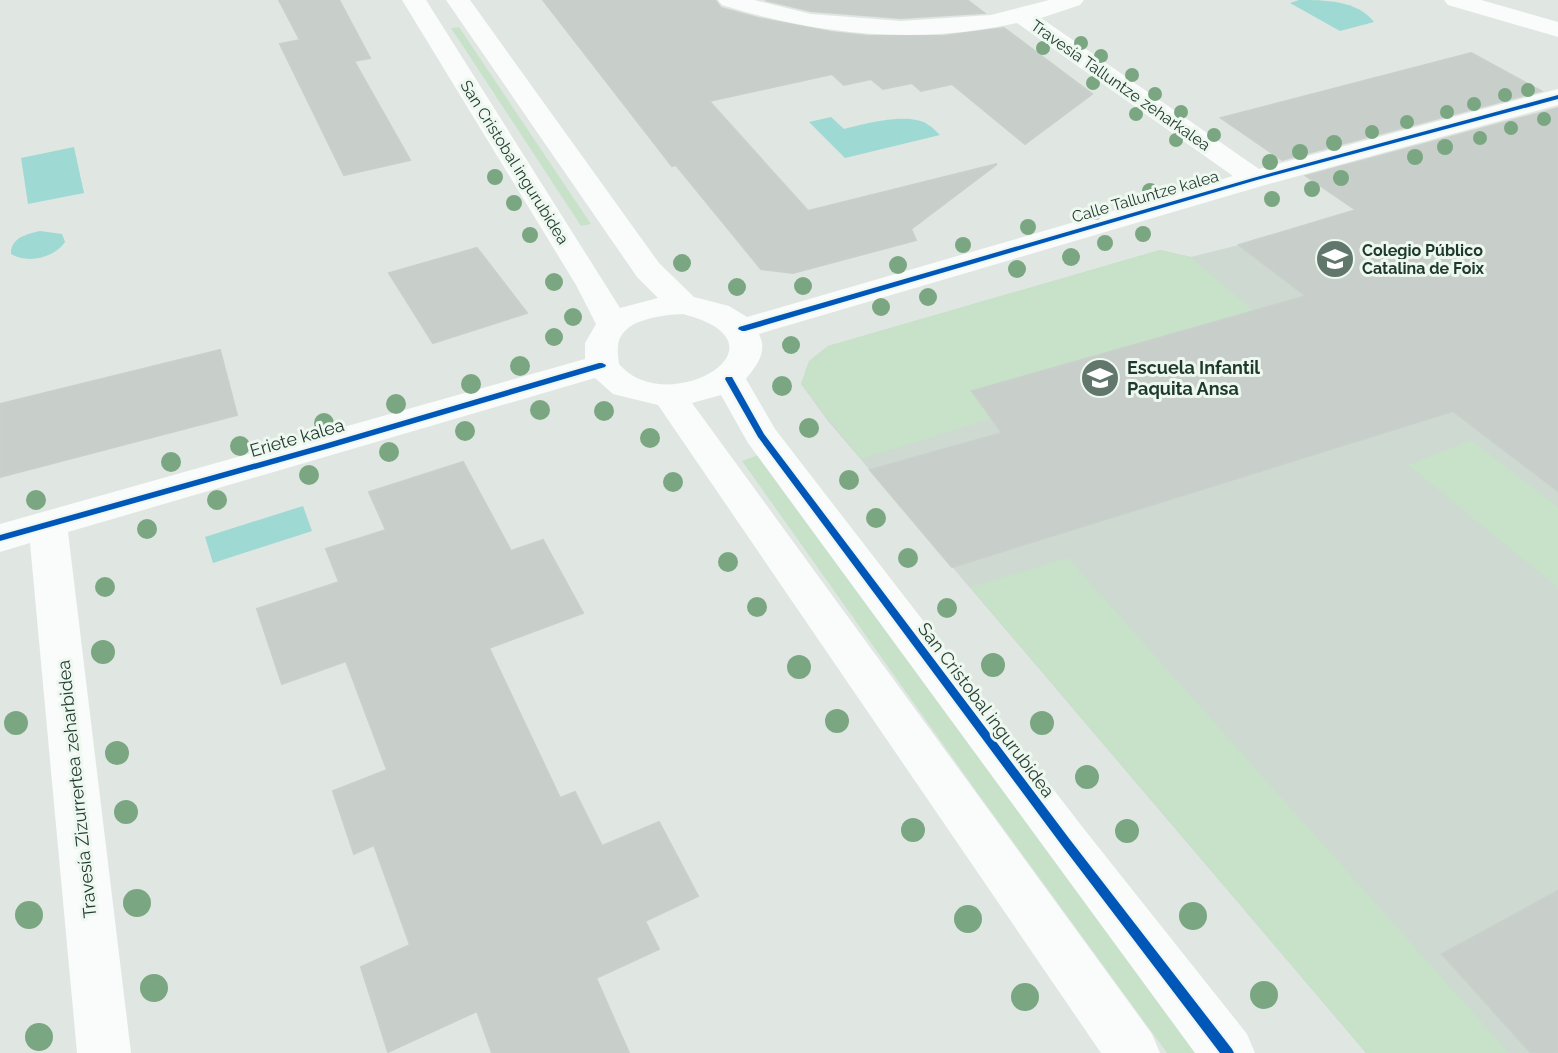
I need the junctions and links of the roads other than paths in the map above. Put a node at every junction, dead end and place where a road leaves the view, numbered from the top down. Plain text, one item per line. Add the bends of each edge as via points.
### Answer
1 (414, 0) edge
2 (458, 0) edge
3 (730, 0) edge
4 (1072, 0) edge
5 (1456, 0) edge
6 (1022, 16) junction
7 (1558, 30) edge
8 (1558, 97) edge
9 (1255, 179) junction
10 (683, 304) junction
11 (613, 325) junction
12 (742, 328) junction
13 (602, 365) junction
14 (729, 379) junction
15 (669, 396) junction
16 (48, 526) junction
17 (0, 538) edge
18 (104, 1053) edge
19 (1133, 1053) edge
20 (1228, 1053) edge

1 - 11 street, San Cristobal ingurubidea via 593,285
2 - 10 street via 648,270
3 - 6 street via 776,14 862,25 959,24
4 - 6 street
5 - 7 street
6 - 9 street, Travesía Talluntze zeharkalea
8 - 9 street, Calle Talluntze kalea
9 - 12 street, Calle Talluntze kalea
10 - 11 street via 634,313
10 - 12 street via 719,312
11 - 13 street via 602,340
12 - 14 street via 749,345 746,360
13 - 15 street via 617,382 639,392
13 - 16 street, Eriete kalea
14 - 15 street via 701,392
14 - 20 street, San Cristobal ingurubidea via 761,435
15 - 19 street
16 - 17 street, Eriete kalea
16 - 18 street, Travesía Zizurrertea zeharbidea

